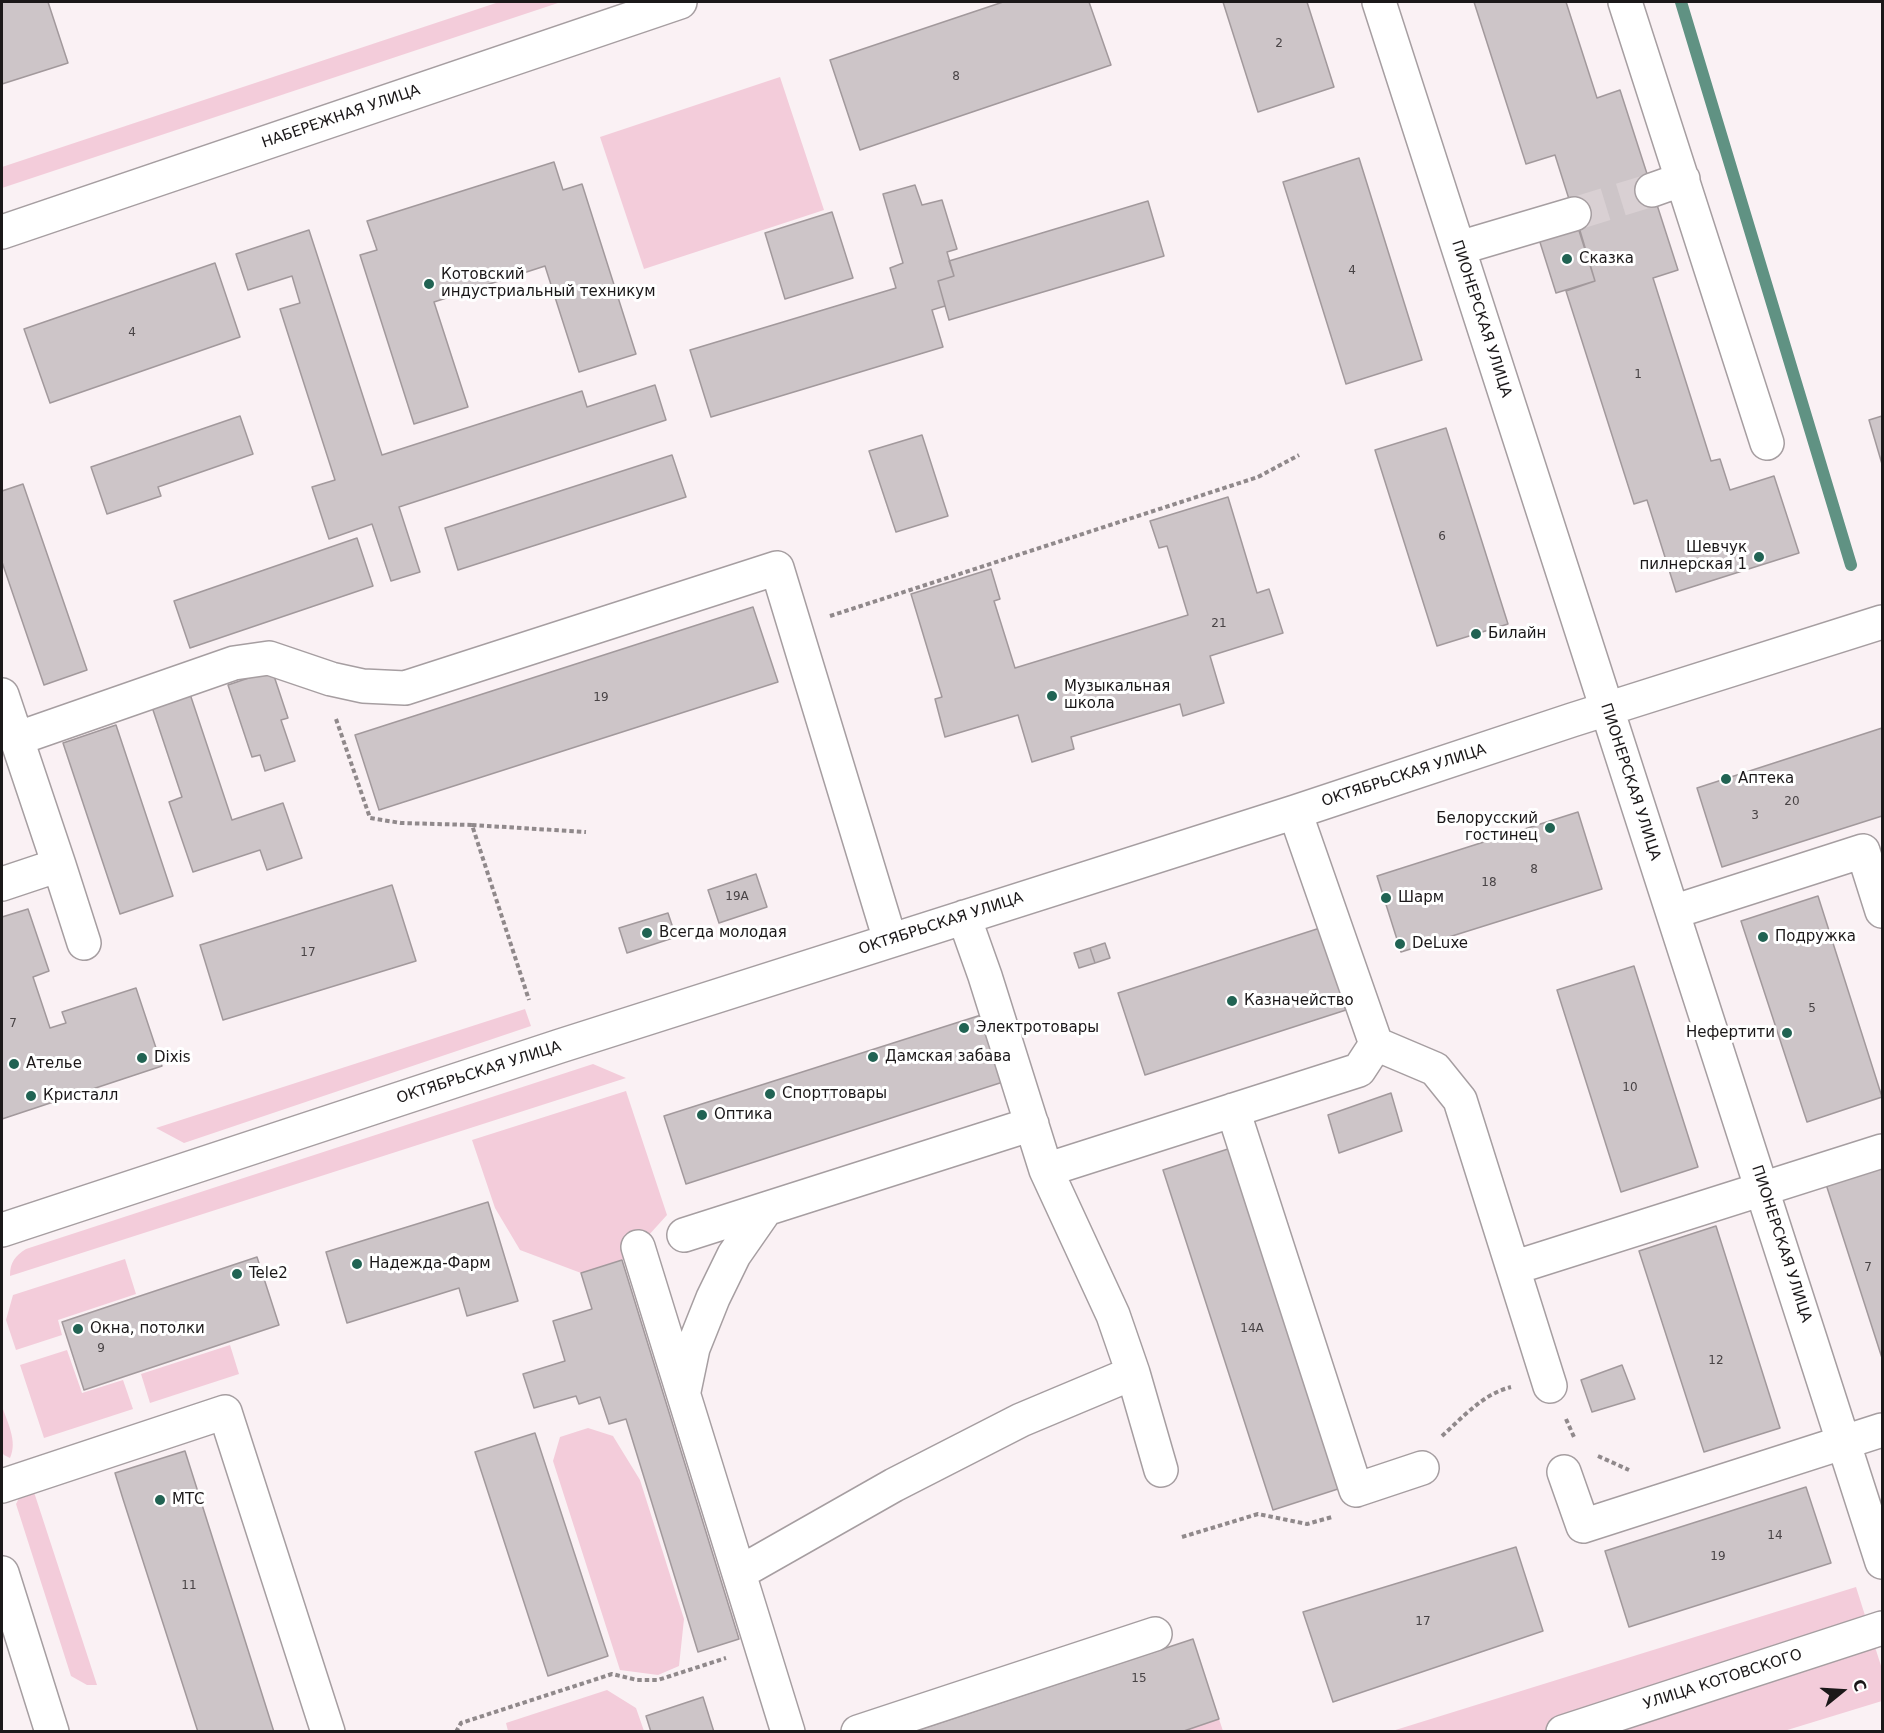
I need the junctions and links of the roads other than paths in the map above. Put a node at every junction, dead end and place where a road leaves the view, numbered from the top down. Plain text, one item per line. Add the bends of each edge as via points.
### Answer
1 (680, 2) edge
2 (1378, 2) edge
3 (1625, 2) edge
4 (1683, 179) junction
5 (1652, 190) tunnel mouth
6 (1574, 214) tunnel mouth
7 (2, 232) edge
8 (1458, 248) junction
9 (1767, 443) dead end
10 (1882, 622) edge
11 (2, 695) edge
12 (1607, 710) junction
13 (16, 739) junction
14 (1295, 812) junction
15 (58, 865) junction
16 (2, 884) edge
17 (1882, 911) edge
18 (1673, 912) junction
19 (964, 917) junction
20 (890, 940) junction
21 (84, 943) dead end
22 (1376, 1044) junction
23 (1233, 1110) junction
24 (1032, 1124) junction
25 (1882, 1151) edge
26 (1046, 1170) junction
27 (1763, 1188) junction
28 (766, 1209) junction
29 (2, 1230) edge
30 (684, 1235) dead end
31 (638, 1247) dead end
32 (1513, 1268) junction
33 (1133, 1373) junction
34 (1550, 1386) road end
35 (683, 1394) junction
36 (1882, 1430) edge
37 (1844, 1443) junction
38 (1161, 1470) dead end
39 (1412, 1471) road end
40 (1564, 1472) dead end
41 (2, 1486) edge
42 (1882, 1562) edge
43 (2, 1573) edge
44 (739, 1573) junction
45 (1882, 1628) edge
46 (1155, 1634) dead end
47 (52, 1731) edge
48 (328, 1731) edge
49 (788, 1731) edge
50 (858, 1731) edge
51 (1563, 1731) edge

1 - 7 street, НАБЕРЕЖНАЯ УЛИЦА
2 - 8 street, ПИОНЕРСКАЯ УЛИЦА
3 - 4 street
4 - 5 street
4 - 9 street
6 - 8 street
8 - 12 street, ПИОНЕРСКАЯ УЛИЦА
10 - 12 street, ОКТЯБРЬСКАЯ УЛИЦА
11 - 13 street
12 - 14 street, ОКТЯБРЬСКАЯ УЛИЦА
12 - 18 street, ПИОНЕРСКАЯ УЛИЦА
13 - 15 street
13 - 20 street via 234,663 269,658 363,686 405,688 777,568
14 - 19 street, ОКТЯБРЬСКАЯ УЛИЦА
14 - 22 street
15 - 16 street
15 - 21 street
17 - 18 street via 1863,851
18 - 27 street, ПИОНЕРСКАЯ УЛИЦА
19 - 20 street, ОКТЯБРЬСКАЯ УЛИЦА
19 - 24 street
20 - 29 street, ОКТЯБРЬСКАЯ УЛИЦА
22 - 23 street via 1359,1070
22 - 32 street via 1435,1069 1460,1100
23 - 26 street
23 - 39 street via 1356,1490
24 - 26 street
24 - 28 street
25 - 27 street
26 - 33 street via 1113,1315
27 - 32 street
27 - 37 street, ПИОНЕРСКАЯ УЛИЦА
28 - 30 street
28 - 35 street via 734,1255 713,1298 693,1348
31 - 35 street
32 - 34 street
33 - 38 street
33 - 44 street via 1000,1430
35 - 44 street
36 - 37 street
37 - 40 street via 1583,1527
37 - 42 street, ПИОНЕРСКАЯ УЛИЦА
41 - 48 street via 225,1412
43 - 47 street
44 - 49 street
45 - 51 street, УЛИЦА КОТОВСКОГО
46 - 50 street

